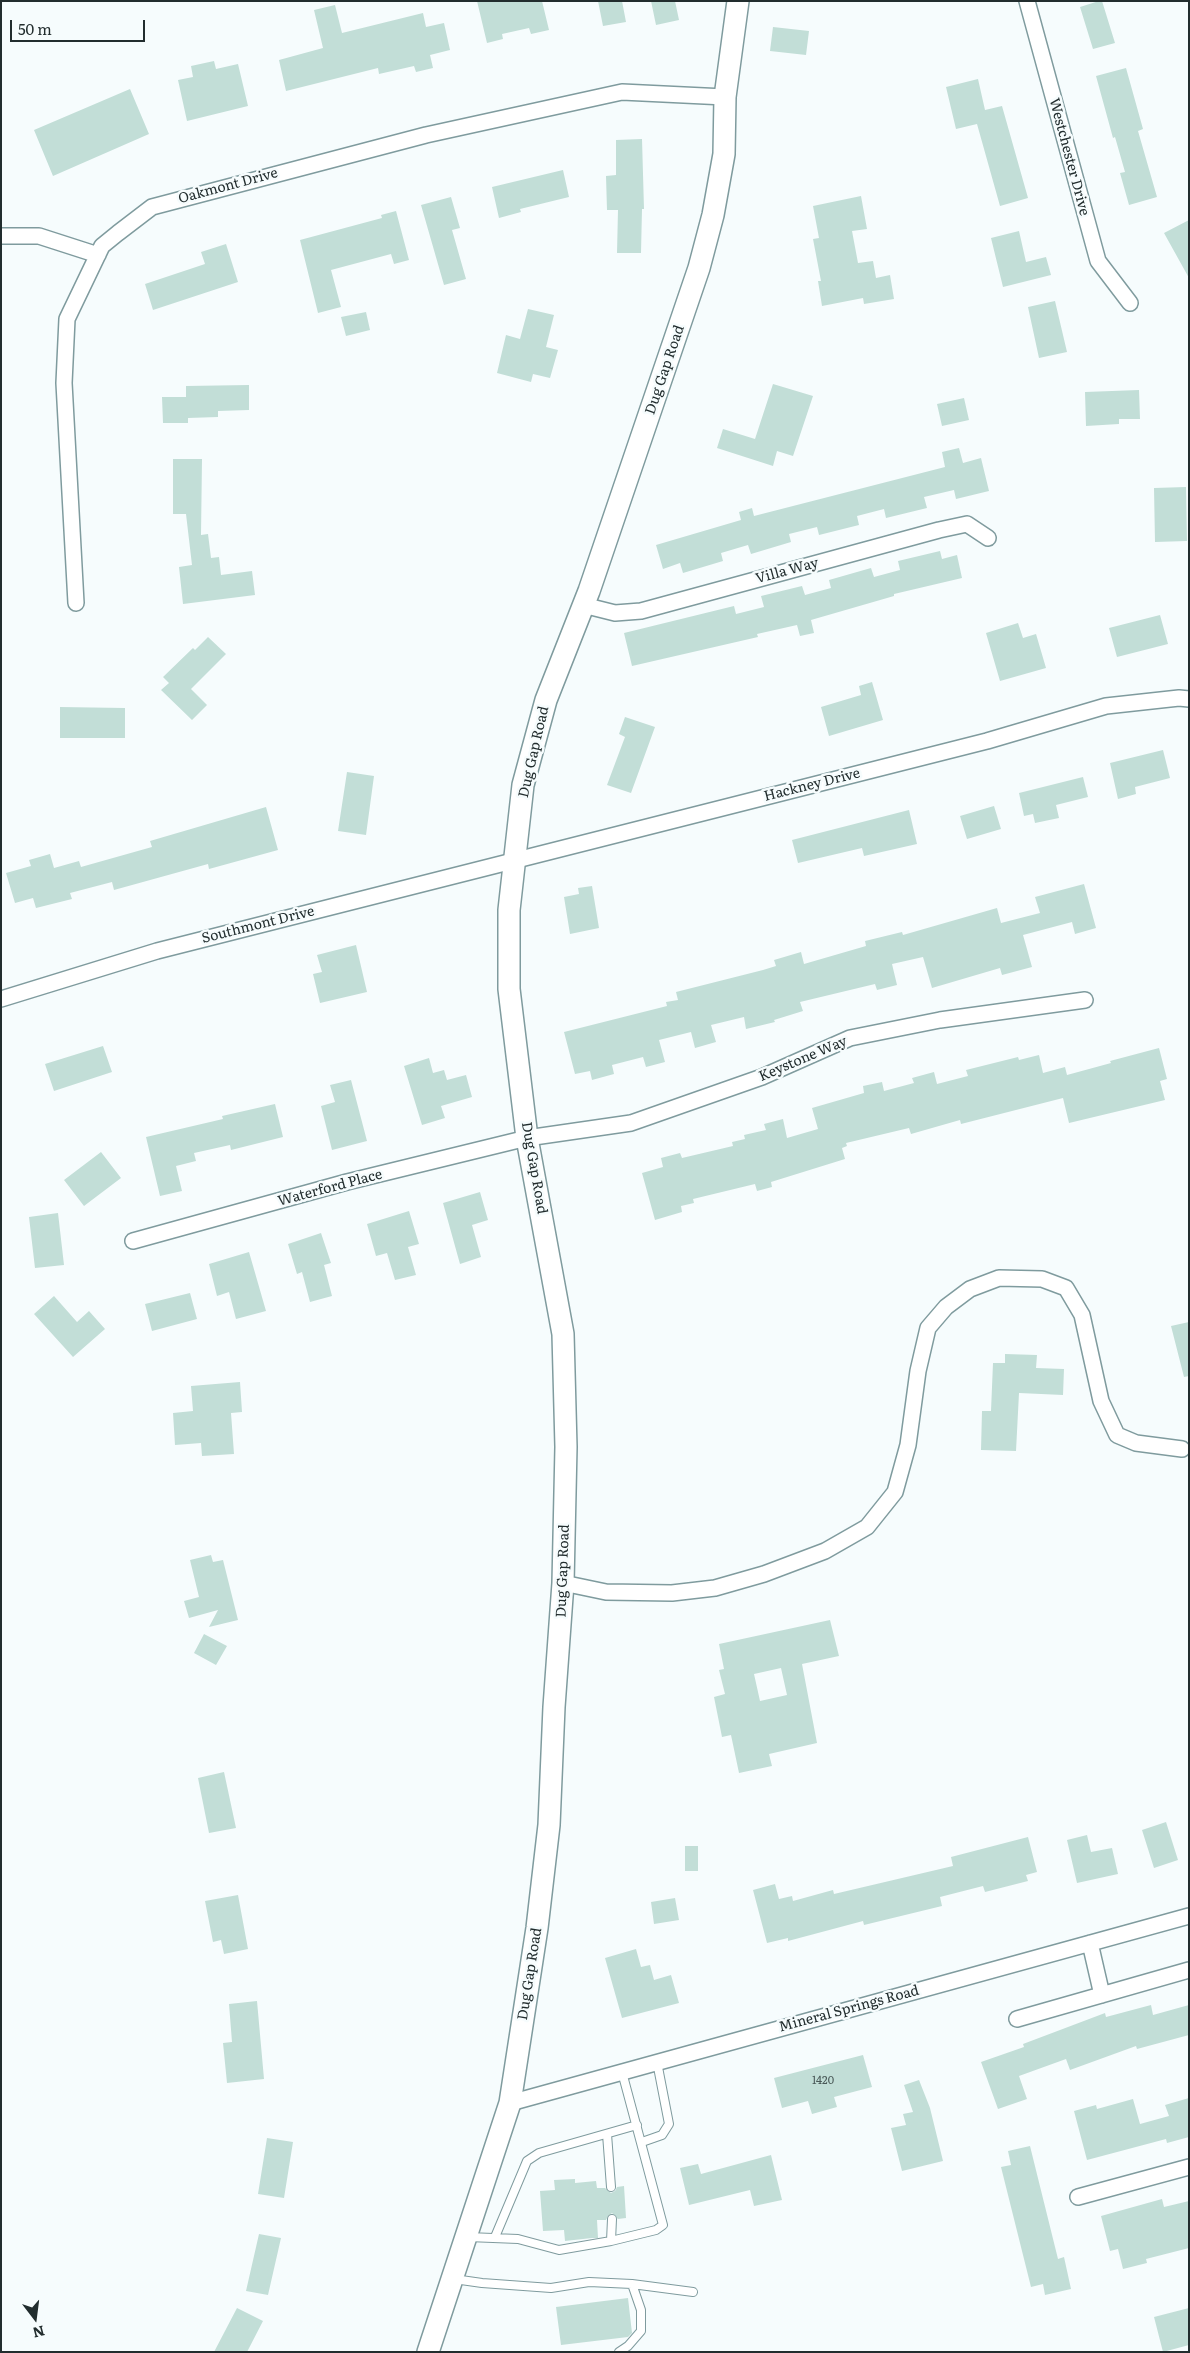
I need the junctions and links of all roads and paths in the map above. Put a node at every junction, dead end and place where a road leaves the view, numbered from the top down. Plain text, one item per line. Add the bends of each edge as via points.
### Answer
1 (738, 1) edge
2 (1027, 1) edge
3 (725, 97) junction
4 (1, 236) edge
5 (98, 255) junction
6 (1130, 303) dead end
7 (988, 538) dead end
8 (76, 603) dead end
9 (583, 605) junction
10 (1189, 699) edge
11 (516, 860) junction
12 (1, 999) edge
13 (1085, 1000) dead end
14 (527, 1138) junction
15 (134, 1241) dead end
16 (1182, 1449) dead end
17 (564, 1583) junction
18 (1189, 1916) edge
19 (1090, 1943) junction
20 (1189, 1970) edge
21 (1102, 1995) junction
22 (1017, 2019) dead end
23 (657, 2062) junction
24 (622, 2072) junction
25 (510, 2103) junction
26 (637, 2125) junction
27 (607, 2134) junction
28 (642, 2142) junction
29 (1189, 2167) edge
30 (611, 2187) dead end
31 (1078, 2197) dead end
32 (612, 2219) dead end
33 (466, 2237) junction
34 (495, 2237) junction
35 (611, 2241) junction
36 (452, 2278) junction
37 (632, 2284) junction
38 (693, 2292) dead end
39 (430, 2351) edge
40 (619, 2352) edge

1 - 3 street, Dug Gap Road
2 - 6 street, Westchester Drive via 1098,261
3 - 5 street, Oakmont Drive via 622,92 389,145 152,207 102,246
3 - 9 street, Dug Gap Road via 724,154 699,268
4 - 5 street via 40,236
5 - 8 street, Oakmont Drive via 66,319 64,383
7 - 9 street, Villa Way via 966,524 641,611 615,613
9 - 11 street, Dug Gap Road via 546,700 523,785
10 - 11 street, Hackney Drive via 1106,706 987,741
11 - 12 street, Southmont Drive via 157,951
11 - 14 street, Dug Gap Road via 509,910 509,989
13 - 14 street, Keystone Way via 940,1020 850,1038 762,1077 631,1123
14 - 15 street, Waterford Place via 347,1182
14 - 17 street, Dug Gap Road via 563,1334 566,1447
16 - 17 street via 1136,1443 1118,1435 1101,1401 1082,1315 1066,1288 1042,1279 999,1278 970,1289 946,1307 928,1328 918,1371 908,1445 895,1492 868,1527 825,1551 764,1574 714,1588 672,1593 606,1592
17 - 25 street, Dug Gap Road via 549,1825
18 - 19 street, Mineral Springs Road
19 - 21 street
19 - 23 street, Mineral Springs Road
20 - 21 street
21 - 22 street
23 - 24 street, Mineral Springs Road
23 - 28 lane via 669,2124 662,2136
24 - 25 street, Mineral Springs Road
24 - 26 lane
25 - 33 street, Dug Gap Road
26 - 27 lane
26 - 28 lane
27 - 30 lane
27 - 34 lane via 539,2152 527,2161
28 - 35 lane via 663,2225 656,2230
29 - 31 street
32 - 35 lane
33 - 34 lane
33 - 36 street, Dug Gap Road
34 - 35 lane via 518,2239 559,2250
36 - 37 lane via 551,2288 589,2282
36 - 39 street, Dug Gap Road
37 - 38 lane
37 - 40 lane via 641,2310 641,2331

